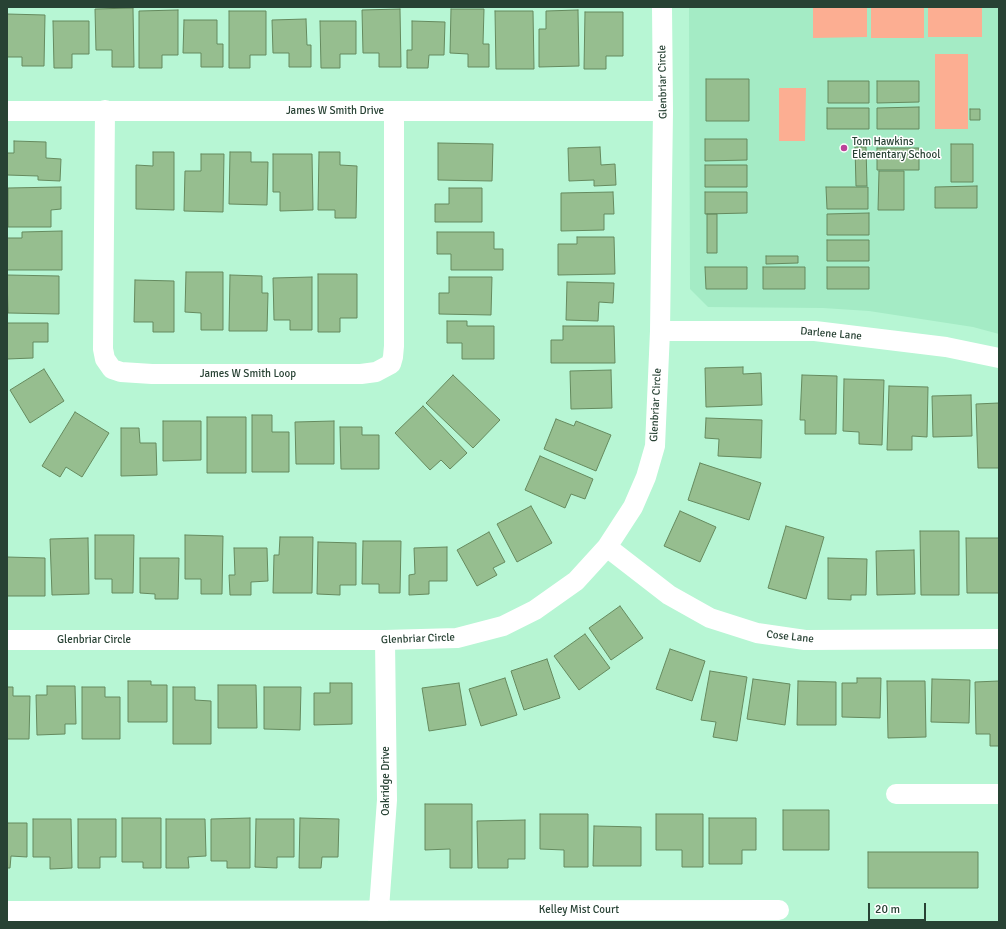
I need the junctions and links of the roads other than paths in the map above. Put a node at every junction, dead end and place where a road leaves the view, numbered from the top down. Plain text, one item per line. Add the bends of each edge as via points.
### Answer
1 (662, 7) edge
2 (105, 110) junction
3 (7, 111) edge
4 (394, 111) junction
5 (663, 111) junction
6 (660, 331) junction
7 (999, 358) edge
8 (607, 546) junction
9 (999, 639) edge
10 (7, 640) edge
11 (385, 640) junction
12 (896, 794) dead end
13 (999, 794) edge
14 (779, 910) dead end
15 (7, 911) edge
16 (379, 916) edge

1 - 5 street, Glenbriar Circle
2 - 3 street, James W Smith Drive
2 - 4 street, James W Smith Drive
2 - 4 street, James W Smith Loop via 103,349 105,359 112,369 152,374 361,374 376,372 390,364 394,346
4 - 5 street, James W Smith Drive
5 - 6 street, Glenbriar Circle
6 - 7 street, Darlene Lane via 815,331 946,347
6 - 8 street, Glenbriar Circle via 655,446 646,477 633,507
8 - 9 street, Cose Lane via 669,595 710,618 756,633 805,640
8 - 11 street, Glenbriar Circle via 576,581 535,610 503,626 457,638
10 - 11 street, Glenbriar Circle
11 - 16 street, Oakridge Drive via 387,800
12 - 13 street
14 - 16 street, Kelley Mist Court
15 - 16 street, Kelley Mist Court via 305,911

